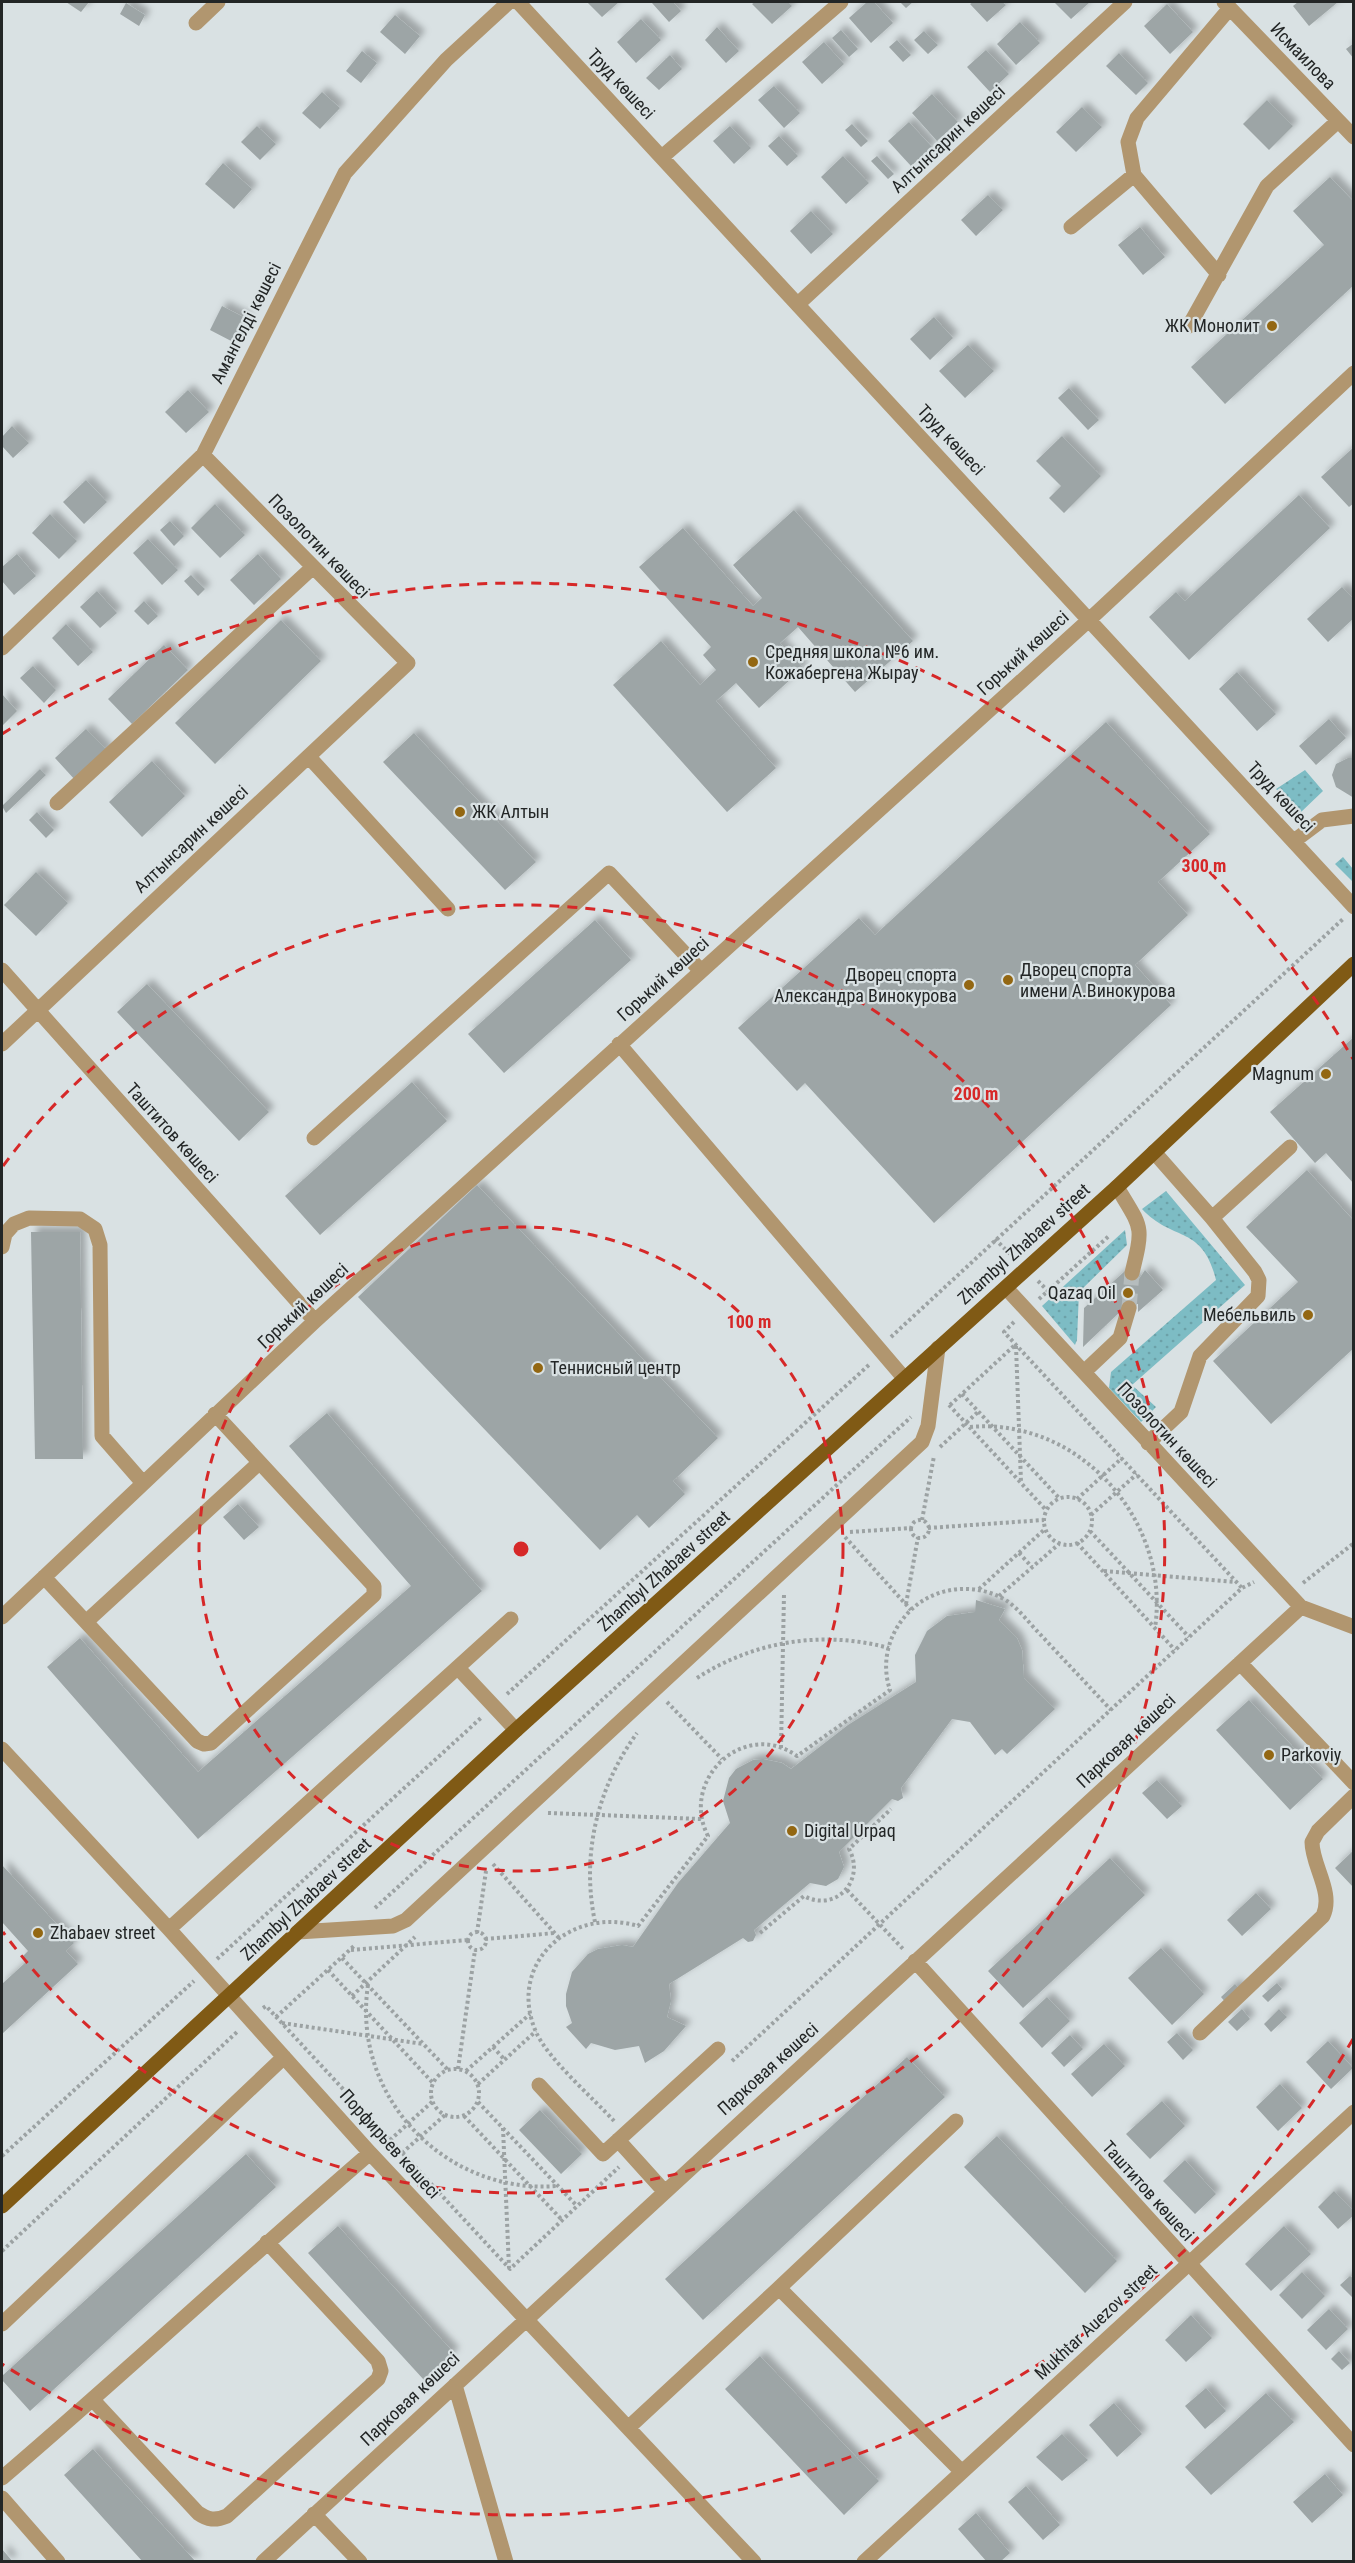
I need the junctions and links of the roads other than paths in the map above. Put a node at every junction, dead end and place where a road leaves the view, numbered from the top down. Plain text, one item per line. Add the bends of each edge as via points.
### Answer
1 (218, 2) edge
2 (509, 2) edge
3 (518, 2) edge
4 (841, 2) edge
5 (1125, 2) edge
6 (1227, 5) edge
7 (196, 23) dead end
8 (1338, 121) junction
9 (1353, 137) edge
10 (662, 158) junction
11 (1134, 175) junction
12 (1071, 227) dead end
13 (1219, 275) junction
14 (798, 304) junction
15 (1189, 326) dead end
16 (1353, 373) edge
17 (202, 454) junction
18 (312, 568) junction
19 (1090, 619) junction
20 (2, 648) edge
21 (408, 663) joint
22 (309, 757) junction
23 (57, 803) dead end
24 (1353, 816) edge
25 (1294, 841) junction
26 (448, 909) dead end
27 (1349, 913) edge
28 (1353, 964) edge
29 (2, 970) edge
30 (701, 971) junction
31 (38, 1010) junction
32 (2, 1044) edge
33 (619, 1044) junction
34 (314, 1138) dead end
35 (1290, 1147) dead end
36 (1154, 1152) junction
37 (1117, 1187) junction
38 (1212, 1218) junction
39 (2, 1247) edge
40 (1131, 1273) tunnel mouth
41 (1006, 1288) junction
42 (1129, 1308) tunnel mouth
43 (315, 1321) junction
44 (938, 1348) junction
45 (1084, 1372) junction
46 (904, 1378) junction
47 (215, 1414) junction
48 (1148, 1443) junction
49 (259, 1463) junction
50 (142, 1483) junction
51 (44, 1577) junction
52 (1301, 1607) junction
53 (2, 1617) edge
54 (512, 1619) dead end
55 (87, 1621) junction
56 (1353, 1627) edge
57 (1240, 1663) junction
58 (458, 1668) junction
59 (516, 1730) junction
60 (2, 1749) edge
61 (1353, 1783) edge
62 (1353, 1796) edge
63 (169, 1929) junction
64 (298, 1932) junction
65 (915, 1961) junction
66 (229, 1996) junction
67 (1200, 2033) dead end
68 (718, 2049) dead end
69 (284, 2057) junction
70 (538, 2085) dead end
71 (1353, 2112) edge
72 (956, 2121) dead end
73 (622, 2137) junction
74 (370, 2153) junction
75 (664, 2191) junction
76 (2, 2206) edge
77 (267, 2242) junction
78 (1188, 2264) junction
79 (778, 2288) junction
80 (524, 2319) junction
81 (2, 2324) edge
82 (455, 2385) junction
83 (93, 2400) junction
84 (628, 2428) junction
85 (1353, 2445) edge
86 (962, 2472) junction
87 (2, 2478) edge
88 (2, 2498) edge
89 (314, 2514) junction
90 (58, 2562) edge
91 (263, 2562) edge
92 (360, 2562) edge
93 (506, 2562) edge
94 (754, 2562) edge
95 (864, 2562) edge

1 - 7 street
2 - 17 street, Амангелді көшесі via 446,60 345,173
3 - 10 street, Труд көшесі
4 - 10 street
5 - 14 street, Алтынсарин көшесі
6 - 8 street, Исмаилова
6 - 11 street via 1137,118 1128,142
8 - 9 street, Исмаилова
8 - 13 street via 1267,186
10 - 14 street, Труд көшесі
11 - 12 street
11 - 13 street
13 - 15 street
14 - 19 street, Труд көшесі
16 - 19 street, Горький көшесі
17 - 18 street, Позолотин көшесі
17 - 20 street, Амангелді көшесі
18 - 21 street, Позолотин көшесі
18 - 23 street
19 - 25 street, Труд көшесі
19 - 30 street, Горький көшесі
21 - 22 street, Алтынсарин көшесі
22 - 26 street
22 - 31 street, Алтынсарин көшесі
24 - 25 street via 1322,820
25 - 27 street, Труд көшесі
28 - 36 main road, Zhambyl Zhabaev street
29 - 31 street, Таштитов көшесі
30 - 33 street, Горький көшесі
30 - 34 street via 609,873
31 - 32 street, Алтынсарин көшесі
31 - 43 street, Таштитов көшесі
33 - 43 street, Горький көшесі
33 - 46 street
35 - 38 street
36 - 37 main road, Zhambyl Zhabaev street
36 - 38 street
37 - 40 street via 1140,1230
37 - 41 main road, Zhambyl Zhabaev street
38 - 48 street via 1255,1272 1258,1296 1200,1356 1181,1412
39 - 50 street via 5,1234 14,1224 29,1218 80,1219 95,1229 100,1245 102,1436
41 - 44 main road, Zhambyl Zhabaev street
41 - 45 street, Позолотин көшесі
42 - 45 street via 1120,1338
43 - 47 street, Горький көшесі
44 - 46 main road, Zhambyl Zhabaev street
44 - 64 street via 928,1426 922,1442 524,1812 400,1924
45 - 48 street, Позолотин көшесі
46 - 59 main road, Zhambyl Zhabaev street
47 - 49 street
47 - 50 street, Горький көшесі
48 - 52 street, Позолотин көшесі
49 - 55 street
49 - 55 street via 374,1586 374,1595 211,1743 204,1744 197,1741
50 - 51 street, Горький көшесі
51 - 53 street, Горький көшесі
51 - 55 street
52 - 56 street
52 - 57 street, Парковая көшесі
54 - 58 street
57 - 61 street
57 - 65 street, Парковая көшесі
58 - 59 street
58 - 63 street
59 - 64 main road, Zhambyl Zhabaev street
60 - 63 street, Порфирьев көшесі
62 - 67 street via 1312,1842 1327,1901 1323,1916
63 - 66 street, Порфирьев көшесі
64 - 66 main road, Zhambyl Zhabaev street
65 - 75 street, Парковая көшесі
65 - 78 street, Таштитов көшесі
66 - 69 street, Порфирьев көшесі
66 - 76 main road, Zhambyl Zhabaev street
68 - 73 street
69 - 74 street, Порфирьев көшесі
69 - 81 street
70 - 73 street via 603,2154
71 - 78 street, Mukhtar Auezov street
72 - 79 street
73 - 75 street
74 - 77 street
74 - 80 street, Порфирьев көшесі
75 - 80 street, Парковая көшесі
77 - 83 street
77 - 83 street via 378,2361 378,2379 227,2516 217,2520 198,2513
78 - 85 street, Таштитов көшесі
78 - 86 street, Mukhtar Auezov street
79 - 84 street
79 - 86 street
80 - 82 street, Парковая көшесі
80 - 84 street, Порфирьев көшесі
82 - 89 street, Парковая көшесі
82 - 93 street
83 - 87 street
84 - 94 street, Порфирьев көшесі
86 - 95 street, Mukhtar Auezov street
88 - 90 street
89 - 91 street, Парковая көшесі
89 - 92 street

